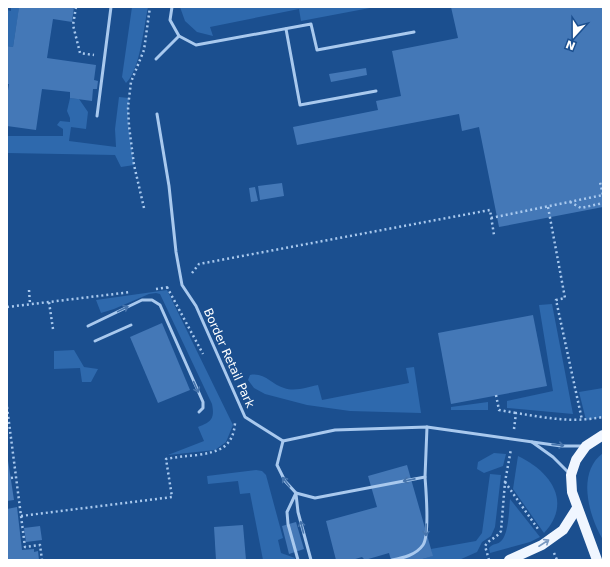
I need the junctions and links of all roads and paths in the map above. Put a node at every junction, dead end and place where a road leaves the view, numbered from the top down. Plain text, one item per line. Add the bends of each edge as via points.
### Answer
1 (76, 7) edge
2 (111, 7) edge
3 (150, 7) edge
4 (172, 7) edge
5 (286, 29) junction
6 (414, 32) dead end
7 (179, 36) junction
8 (98, 56) dead end
9 (156, 59) dead end
10 (376, 92) dead end
11 (156, 114) dead end
12 (97, 116) dead end
13 (600, 182) dead end
14 (570, 202) junction
15 (603, 203) edge
16 (548, 207) junction
17 (144, 208) dead end
18 (491, 218) junction
19 (494, 236) dead end
20 (182, 285) junction
21 (167, 287) junction
22 (152, 289) dead end
23 (29, 290) dead end
24 (136, 291) dead end
25 (50, 302) junction
26 (30, 304) junction
27 (7, 306) edge
28 (131, 325) dead end
29 (88, 326) dead end
30 (53, 329) dead end
31 (94, 341) dead end
32 (206, 359) dead end
33 (496, 395) dead end
34 (7, 407) edge
35 (199, 412) dead end
36 (516, 413) junction
37 (603, 417) edge
38 (582, 420) junction
39 (235, 421) dead end
40 (427, 427) junction
41 (8, 428) edge
42 (603, 435) edge
43 (513, 438) junction
44 (530, 441) junction
45 (283, 442) junction
46 (586, 446) junction
47 (571, 475) junction
48 (16, 477) junction
49 (425, 477) junction
50 (11, 478) dead end
51 (505, 482) junction
52 (296, 493) junction
53 (577, 508) junction
54 (21, 516) junction
55 (547, 542) junction
56 (42, 560) edge
57 (298, 560) edge
58 (311, 560) edge
59 (392, 560) edge
60 (489, 560) edge
61 (509, 560) edge
62 (557, 560) edge
63 (597, 560) edge

1 - 8 path via 73,25 80,53
2 - 12 lane
3 - 17 path via 144,50 131,82 128,107 134,165
4 - 7 lane via 170,20
5 - 6 lane via 311,24 317,50
5 - 7 lane via 196,45
5 - 10 lane via 300,105
7 - 9 lane
11 - 20 lane, Border Retail Park via 169,186
13 - 14 path via 603,195
14 - 15 path via 581,208
14 - 16 path
16 - 18 path
16 - 38 path via 565,298 556,300
18 - 19 path
18 - 20 path via 490,210 199,264
20 - 21 path
20 - 45 lane, Border Retail Park via 196,306 245,417
21 - 22 path
21 - 32 path
23 - 26 path
24 - 25 path
25 - 26 path
25 - 30 path
26 - 27 path
28 - 31 lane
29 -> 35 lane via 142,300 152,300 160,305 203,402 203,408
33 - 36 path via 499,410
34 - 41 path
36 - 38 path via 562,421
36 - 43 path
37 - 38 path
39 - 54 path via 234,433 227,445 214,452 166,459 172,497
40 - 43 lane
40 - 45 lane via 335,430
40 - 49 lane
41 - 48 path
42 - 46 main road
43 - 44 lane
43 - 51 path
44 -> 46 lane via 561,446
44 - 47 lane via 553,457
52 -> 45 lane via 285,481 277,465
46 - 47 main road via 576,460
47 - 53 main road via 572,492
48 - 50 path
48 - 54 path
49 -> 52 lane via 314,498
49 -> 59 lane via 426,538 423,546 413,554
51 - 55 path
51 - 60 path via 501,531 485,546
52 - 57 lane via 286,512
58 -> 52 lane via 298,512
53 - 55 main road via 563,530
53 - 63 main road
54 - 56 path via 25,547 40,545
61 -> 55 main road
55 - 62 path

